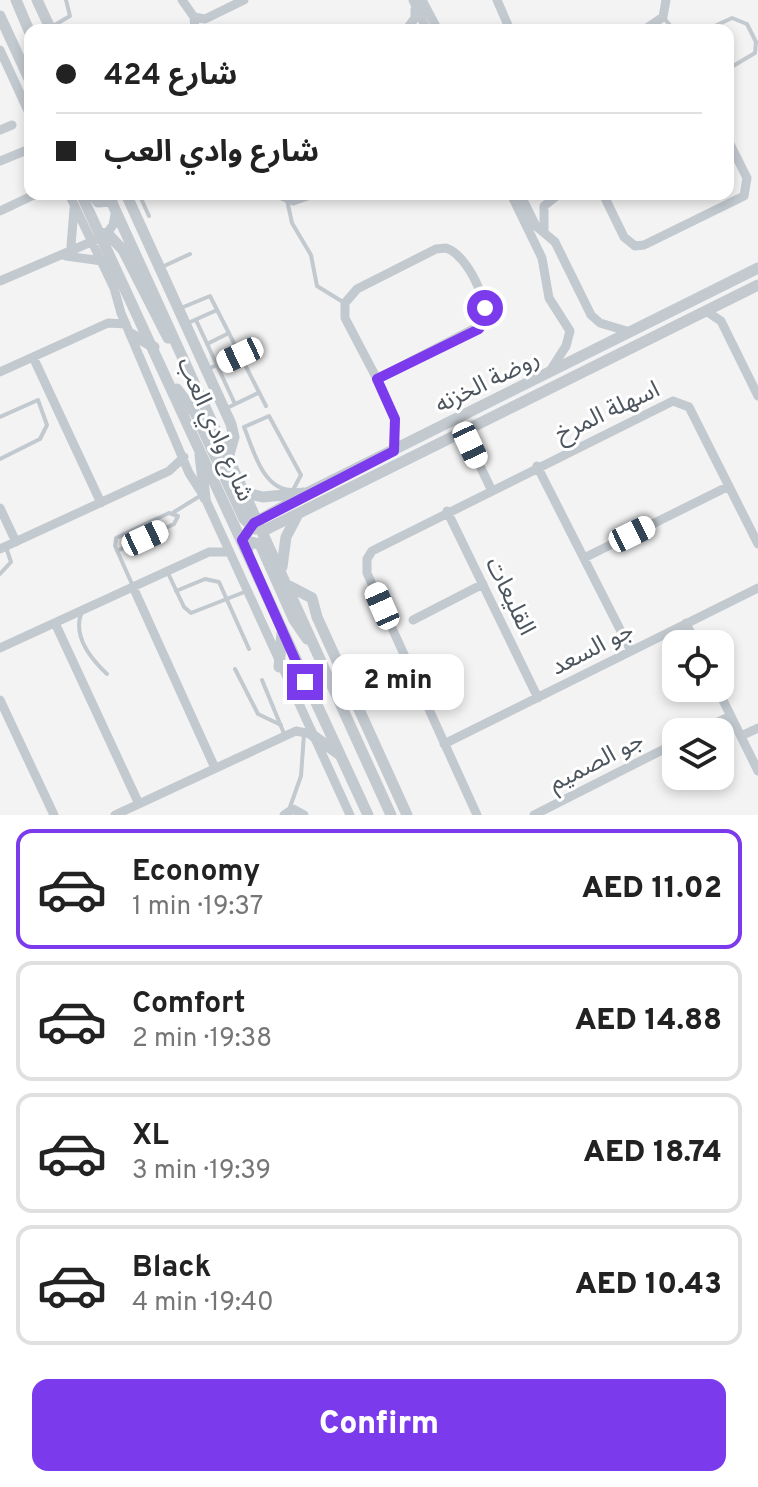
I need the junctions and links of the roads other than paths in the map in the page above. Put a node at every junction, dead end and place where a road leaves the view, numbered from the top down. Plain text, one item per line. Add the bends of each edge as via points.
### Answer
1 (16, 0) edge
2 (66, 0) edge
3 (182, 0) edge
4 (244, 0) edge
5 (497, 0) edge
6 (666, 0) edge
7 (417, 2) edge
8 (0, 16) edge
9 (194, 17) junction
10 (663, 17) junction
11 (26, 24) edge
12 (56, 24) edge
13 (195, 24) edge
14 (410, 24) edge
15 (425, 24) edge
16 (434, 24) edge
17 (507, 24) edge
18 (653, 24) edge
19 (669, 24) edge
20 (718, 24) edge
21 (757, 46) edge
22 (0, 50) edge
23 (734, 66) edge
24 (24, 68) edge
25 (24, 102) edge
26 (12, 125) dead end
27 (0, 130) edge
28 (24, 151) edge
29 (734, 152) edge
30 (0, 161) edge
31 (24, 200) edge
32 (74, 200) edge
33 (76, 200) edge
34 (129, 200) edge
35 (142, 200) edge
36 (287, 200) joint
37 (300, 200) edge
38 (514, 200) edge
39 (523, 200) edge
40 (552, 200) edge
41 (606, 200) edge
42 (112, 202) edge
43 (0, 211) edge
44 (149, 216) dead end
45 (544, 232) junction
46 (98, 237) junction
47 (71, 246) junction
48 (190, 254) dead end
49 (63, 256) junction
50 (46, 261) junction
51 (102, 261) junction
52 (160, 268) junction
53 (758, 268) edge
54 (0, 281) edge
55 (758, 285) edge
56 (345, 303) junction
57 (722, 303) junction
58 (119, 309) junction
59 (178, 309) junction
60 (217, 310) junction
61 (706, 311) junction
62 (721, 321) junction
63 (191, 322) junction
64 (108, 323) junction
65 (129, 329) junction
66 (229, 333) junction
67 (634, 333) junction
68 (207, 344) junction
69 (154, 347) junction
70 (177, 347) junction
71 (240, 355) junction
72 (33, 357) junction
73 (212, 368) junction
74 (0, 372) edge
75 (544, 377) junction
76 (377, 379) junction
77 (171, 383) junction
78 (259, 393) junction
79 (51, 395) junction
80 (758, 396) edge
81 (38, 400) junction
82 (266, 406) dead end
83 (230, 407) junction
84 (0, 417) edge
85 (471, 427) junction
86 (238, 429) junction
87 (397, 432) junction
88 (454, 436) junction
89 (411, 442) junction
90 (470, 445) junction
91 (200, 446) junction
92 (394, 451) junction
93 (184, 457) junction
94 (228, 458) junction
95 (0, 459) edge
96 (366, 466) junction
97 (537, 466) junction
98 (169, 471) junction
99 (189, 473) junction
100 (372, 478) junction
101 (729, 486) junction
102 (491, 489) junction
103 (245, 493) junction
104 (307, 493) junction
105 (204, 496) junction
106 (101, 503) junction
107 (0, 508) edge
108 (447, 511) junction
109 (172, 513) junction
110 (298, 515) junction
111 (257, 526) junction
112 (221, 534) junction
113 (16, 542) junction
114 (758, 543) edge
115 (244, 545) junction
116 (3, 548) edge
117 (117, 551) junction
118 (209, 552) junction
119 (229, 552) junction
120 (584, 558) junction
121 (282, 570) junction
122 (167, 571) junction
123 (0, 574) edge
124 (483, 584) junction
125 (289, 586) junction
126 (133, 587) junction
127 (758, 588) edge
128 (176, 591) junction
129 (247, 591) junction
130 (227, 599) junction
131 (83, 608) junction
132 (413, 620) dead end
133 (55, 623) junction
134 (686, 623) junction
135 (689, 630) edge
136 (282, 633) junction
137 (0, 648) edge
138 (249, 649) dead end
139 (318, 651) junction
140 (631, 651) junction
141 (279, 667) junction
142 (235, 669) dead end
143 (107, 674) dead end
144 (262, 680) dead end
145 (538, 698) junction
146 (0, 700) edge
147 (724, 702) edge
148 (730, 716) junction
149 (726, 718) edge
150 (758, 728) edge
151 (283, 730) junction
152 (304, 732) junction
153 (741, 736) junction
154 (444, 744) junction
155 (361, 748) junction
156 (662, 750) edge
157 (341, 756) junction
158 (382, 760) junction
159 (215, 768) junction
160 (758, 771) edge
161 (139, 804) junction
162 (287, 812) edge
163 (54, 815) edge
164 (115, 815) edge
165 (304, 815) edge
166 (350, 815) edge
167 (368, 815) edge
168 (391, 815) edge
169 (407, 815) edge
170 (477, 815) edge
171 (534, 815) edge

1 - 11 street
2 - 12 lane via 70,16
3 - 9 street
4 - 9 street via 208,19
5 - 17 street
6 - 10 street
7 - 14 street
7 - 15 street
7 - 16 street
8 - 24 street
9 - 13 street
10 - 18 street
10 - 19 lane
20 - 21 lane via 739,19
21 - 23 lane via 751,58
22 - 25 street
26 - 27 street
28 - 30 street
29 - 41 street via 747,178 744,196 644,245 635,246 624,237
31 - 43 street
32 - 47 street
33 - 46 street, شارع وادي العب
34 - 52 street, شارع وادي العب
35 - 44 lane
36 - 37 street
36 - 56 lane via 292,223 311,255 317,286
38 - 75 street via 542,258 549,298 570,331
39 - 45 street
40 - 45 street via 544,206
42 - 46 street
42 - 70 street, شارع وادي العب
45 - 67 street via 555,242 591,315
46 - 47 street
46 - 49 street
46 - 51 street
46 - 69 street, شارع وادي العب
46 - 70 street via 123,250 160,327
47 - 50 street
48 - 52 lane
49 - 50 street
49 - 51 street
50 - 54 street
51 - 58 street
52 - 59 street, شارع وادي العب
53 - 67 street, روضة الخزنه
55 - 57 street, روضة الخزنه
56 - 76 street via 347,324
56 - 76 street via 357,289 446,248 461,256 485,308 479,329
57 - 61 street, روضة الخزنه
57 - 62 street
58 - 64 street
58 - 65 street
59 - 60 lane via 209,295
59 - 63 street, شارع وادي العب
60 - 63 lane
60 - 66 lane
61 - 62 street
61 - 85 street, روضة الخزنه
62 - 80 street
63 - 68 lane
63 - 73 street, شارع وادي العب
64 - 65 street
64 - 72 street
65 - 69 street
65 - 93 street
66 - 68 lane
66 - 71 lane
67 - 75 street, روضة الخزنه
68 - 73 lane
69 - 77 street, شارع وادي العب
70 - 94 street, شارع وادي العب
71 - 73 lane
71 - 78 lane
72 - 74 street
72 - 79 street
73 - 83 street, شارع وادي العب
75 - 89 street, روضة الخزنه
76 - 87 street
77 - 91 street, شارع وادي العب
77 - 111 street via 195,413
78 - 82 lane
78 - 83 lane
79 - 81 lane
79 - 106 street
81 - 84 lane
81 - 95 lane via 47,421 45,434
83 - 86 street, شارع وادي العب
85 - 88 street, روضة الخزنه
85 - 90 street
86 - 86 lane via 266,416 273,419 301,477 295,488 287,490 266,476
86 - 94 street, شارع وادي العب
87 - 89 street
87 - 92 street
88 - 90 street
88 - 100 street, روضة الخزنه
89 - 92 street, روضة الخزنه
90 - 102 street
91 - 105 street
91 - 115 street, شارع وادي العب
92 - 96 street, روضة الخزنه
93 - 98 street
93 - 99 street
94 - 103 street, شارع وادي العب
96 - 100 street
96 - 104 street, روضة الخزنه
97 - 101 street, اسهلة المرخ via 678,401 689,407
97 - 102 street, اسهلة المرخ
97 - 120 street
98 - 99 street
98 - 106 street
99 - 105 street
100 - 110 street, روضة الخزنه
101 - 114 street, اسهلة المرخ
101 - 120 street
102 - 108 street, اسهلة المرخ
103 - 104 street
103 - 111 street, شارع وادي العب
104 - 111 street, روضة الخزنه
105 - 109 lane
105 - 112 street
106 - 113 street
107 - 113 street
108 - 124 street, القليعات
108 - 154 street, اسهلة المرخ via 376,548 366,569
109 - 117 lane via 118,536
109 - 117 lane via 178,519 174,524
110 - 111 street, روضة الخزنه
110 - 121 street via 286,537
111 - 115 street
111 - 121 street, شارع وادي العب
112 - 118 street
112 - 119 street
113 - 116 street
115 - 136 street, شارع وادي العب
115 - 139 street via 260,544 294,620
116 - 123 lane via 11,562
117 - 126 lane
118 - 119 street
118 - 122 street
119 - 129 street
120 - 140 street
121 - 125 street, شارع وادي العب
122 - 126 street
122 - 128 lane
124 - 132 street
124 - 145 street, القليعات
125 - 139 street, شارع وادي العب
125 - 158 street, شارع وادي العب via 312,598
126 - 131 street
126 - 159 street
127 - 134 street, جو السعد
128 - 130 lane via 209,578 219,582
128 - 130 lane via 185,610 194,613
129 - 130 lane
129 - 141 street
130 - 138 lane
131 - 133 street
131 - 143 lane via 79,634
133 - 137 street
133 - 161 street
134 - 135 street
134 - 140 street, جو السعد
136 - 141 street
136 - 157 street, شارع وادي العب
139 - 155 street, شارع وادي العب
140 - 145 street, جو السعد
141 - 152 street via 304,717
142 - 151 lane via 258,714
144 - 151 lane
145 - 154 street, جو السعد
146 - 163 street
147 - 148 street
148 - 149 street
148 - 153 street
150 - 153 street
151 - 152 street
151 - 159 street
152 - 157 street
152 - 162 lane via 299,783
152 - 166 street
153 - 160 street
154 - 170 street, اسهلة المرخ
155 - 158 street
155 - 168 street, شارع وادي العب
156 - 171 street, جو الصميم
157 - 167 street, شارع وادي العب
158 - 169 street, شارع وادي العب
159 - 161 street
161 - 164 street
162 - 165 street

